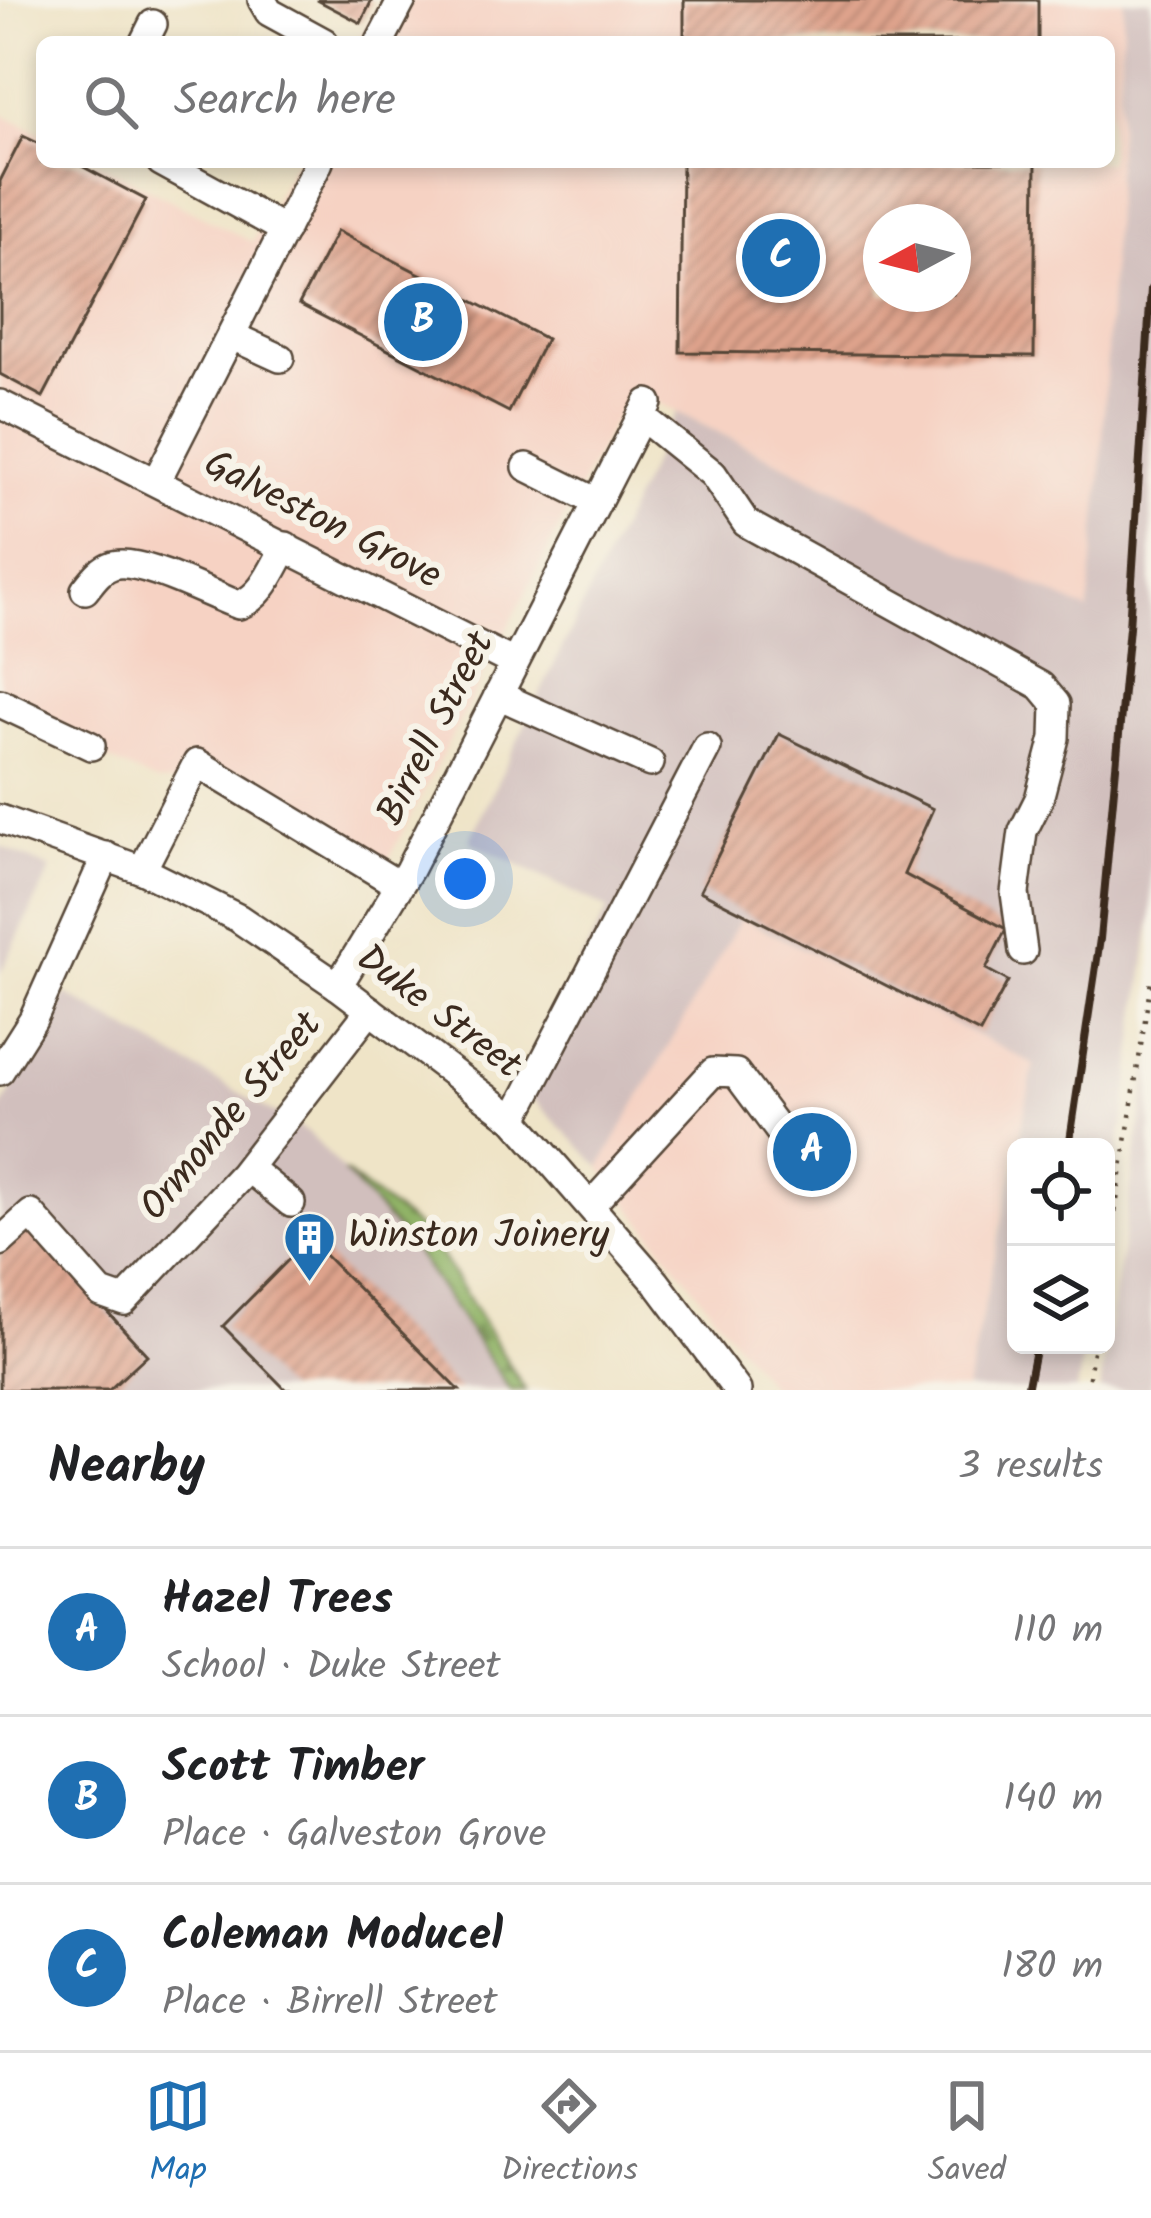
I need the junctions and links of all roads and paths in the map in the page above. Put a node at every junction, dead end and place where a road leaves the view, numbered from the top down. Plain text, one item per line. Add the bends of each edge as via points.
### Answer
1 (262, 0) edge
2 (402, 0) edge
3 (313, 36) edge
4 (383, 36) edge
5 (171, 168) edge
6 (316, 168) edge
7 (285, 230) junction
8 (232, 336) junction
9 (280, 358) dead end
10 (0, 404) edge
11 (527, 467) dead end
12 (158, 480) junction
13 (595, 501) junction
14 (286, 546) junction
15 (85, 590) dead end
16 (514, 663) junction
17 (498, 695) junction
18 (0, 703) edge
19 (91, 746) dead end
20 (707, 747) dead end
21 (650, 763) dead end
22 (0, 819) edge
23 (106, 856) junction
24 (142, 870) junction
25 (399, 885) junction
26 (1024, 951) dead end
27 (1151, 981) edge
28 (338, 986) junction
29 (370, 1010) junction
30 (0, 1071) edge
31 (514, 1119) junction
32 (248, 1168) junction
33 (810, 1172) dead end
34 (291, 1203) dead end
35 (592, 1204) junction
36 (0, 1242) edge
37 (1110, 1246) edge
38 (1093, 1354) edge
39 (736, 1390) edge
40 (1088, 1390) edge

1 - 3 street via 268,12
2 - 4 street
5 - 7 street
6 - 7 street, Galveston Grove
7 - 8 street, Galveston Grove
8 - 9 street
8 - 12 street, Galveston Grove
10 - 12 street, Galveston Grove
11 - 13 street
12 - 14 street, Galveston Grove
13 - 16 street, Birrell Street
13 - 26 street, Birrell Street via 645,407 713,474 746,523 1041,686 1056,704 1055,738 1023,831 1015,892
14 - 15 street via 261,590 239,604 118,563
14 - 16 street, Galveston Grove
16 - 17 street, Birrell Street
17 - 21 street
17 - 25 street, Birrell Street
18 - 19 street
20 - 31 street
22 - 23 street, Duke Street
23 - 24 street, Duke Street
23 - 30 street via 33,1018
24 - 25 street via 196,764
24 - 28 street, Duke Street via 238,918
25 - 28 street, Birrell Street
27 - 37 path
28 - 29 street, Duke Street
29 - 31 street, Duke Street
29 - 32 street, Ormonde Street
31 - 35 street, Duke Street
32 - 34 street
32 - 36 street, Ormonde Street via 124,1301 101,1293 31,1214
33 - 35 street via 736,1073 712,1072
35 - 39 street, Duke Street
38 - 40 path

